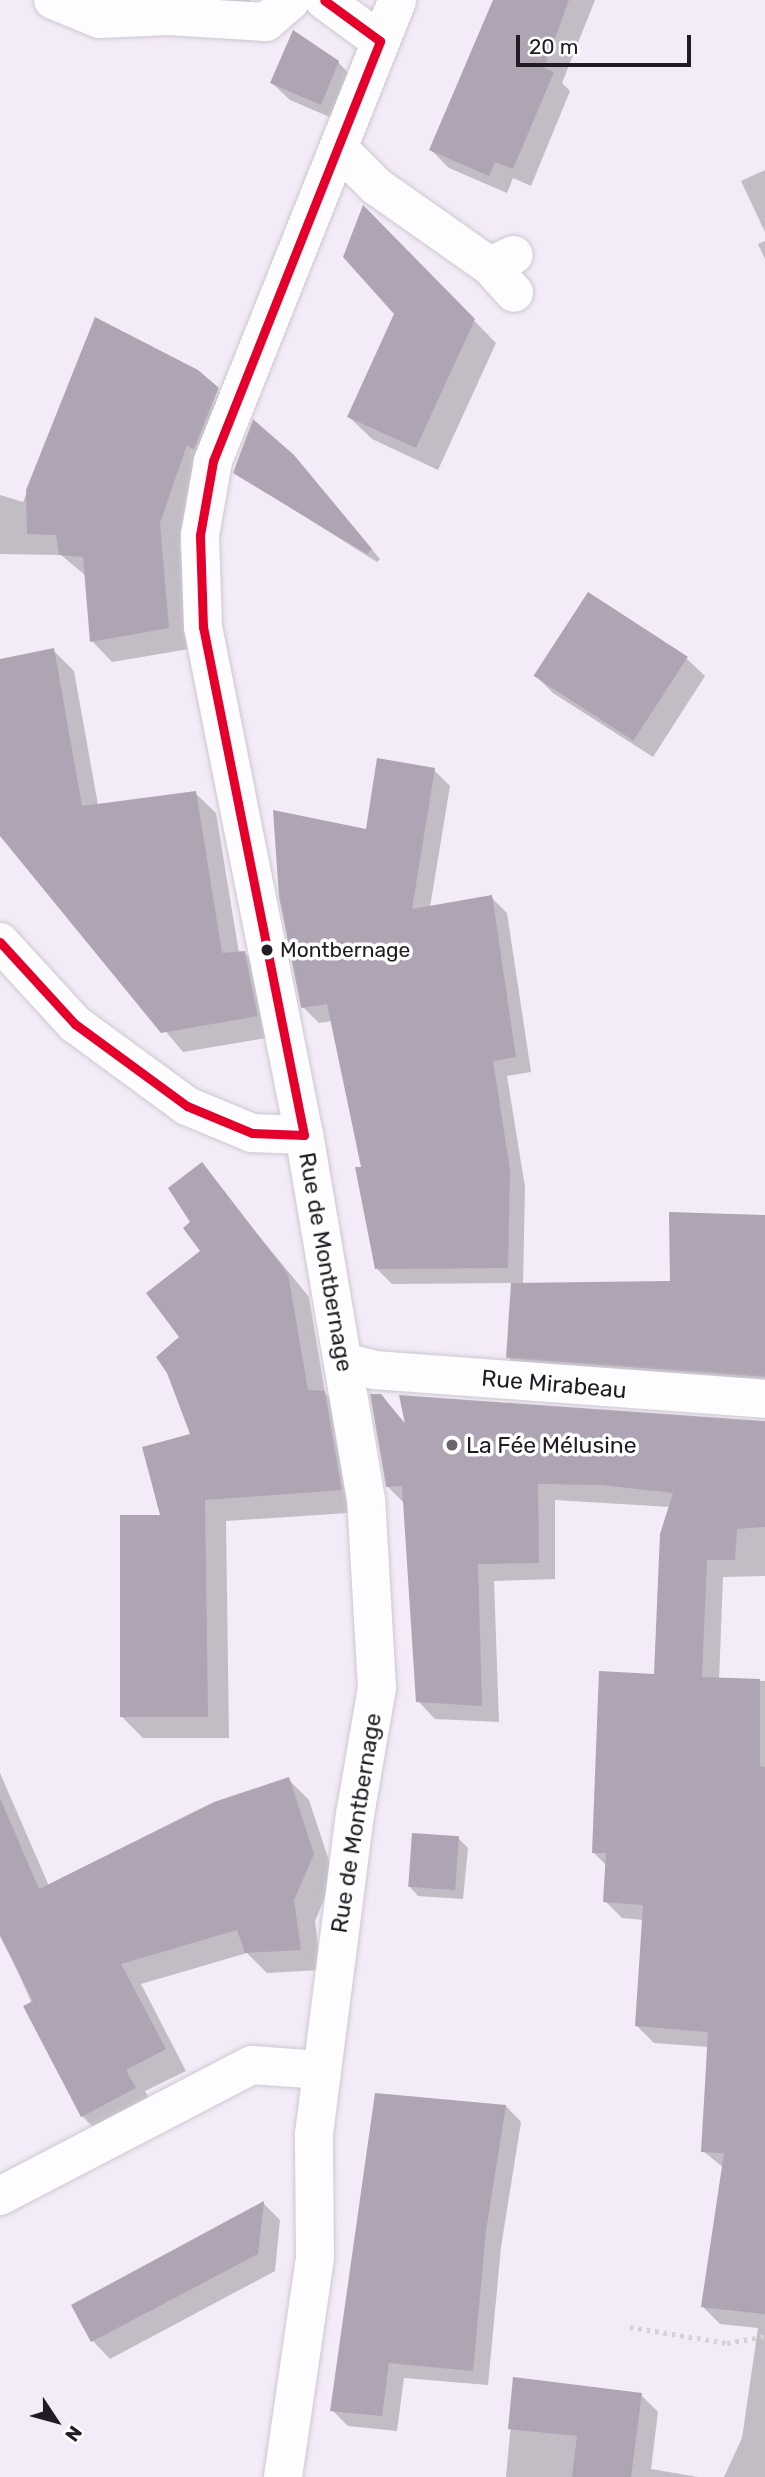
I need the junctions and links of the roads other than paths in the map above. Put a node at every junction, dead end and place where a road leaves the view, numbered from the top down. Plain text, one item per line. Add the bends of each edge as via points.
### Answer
1 (53, 0) edge
2 (291, 0) edge
3 (324, 0) edge
4 (384, 0) edge
5 (397, 0) edge
6 (380, 41) junction
7 (339, 149) junction
8 (506, 272) dead end
9 (0, 942) edge
10 (304, 1135) junction
11 (343, 1362) junction
12 (765, 1399) edge
13 (322, 2070) junction
14 (0, 2196) edge
15 (283, 2477) edge

1 - 2 street via 99,19 168,16 266,22
3 - 6 street
4 - 6 street
5 - 6 street, Rue de Montbernage
6 - 7 street, Rue de Montbernage
7 - 8 street via 376,186
7 - 10 street, Rue de Montbernage via 213,461 200,535 203,626
9 - 10 street via 75,1024 187,1106 252,1133
10 - 11 street, Rue de Montbernage
11 - 12 street, Rue Mirabeau via 374,1370
11 - 13 street, Rue de Montbernage via 366,1500 377,1688 355,1815
13 - 14 street via 252,2065
13 - 15 street, Rue de Montbernage via 314,2134 315,2258

